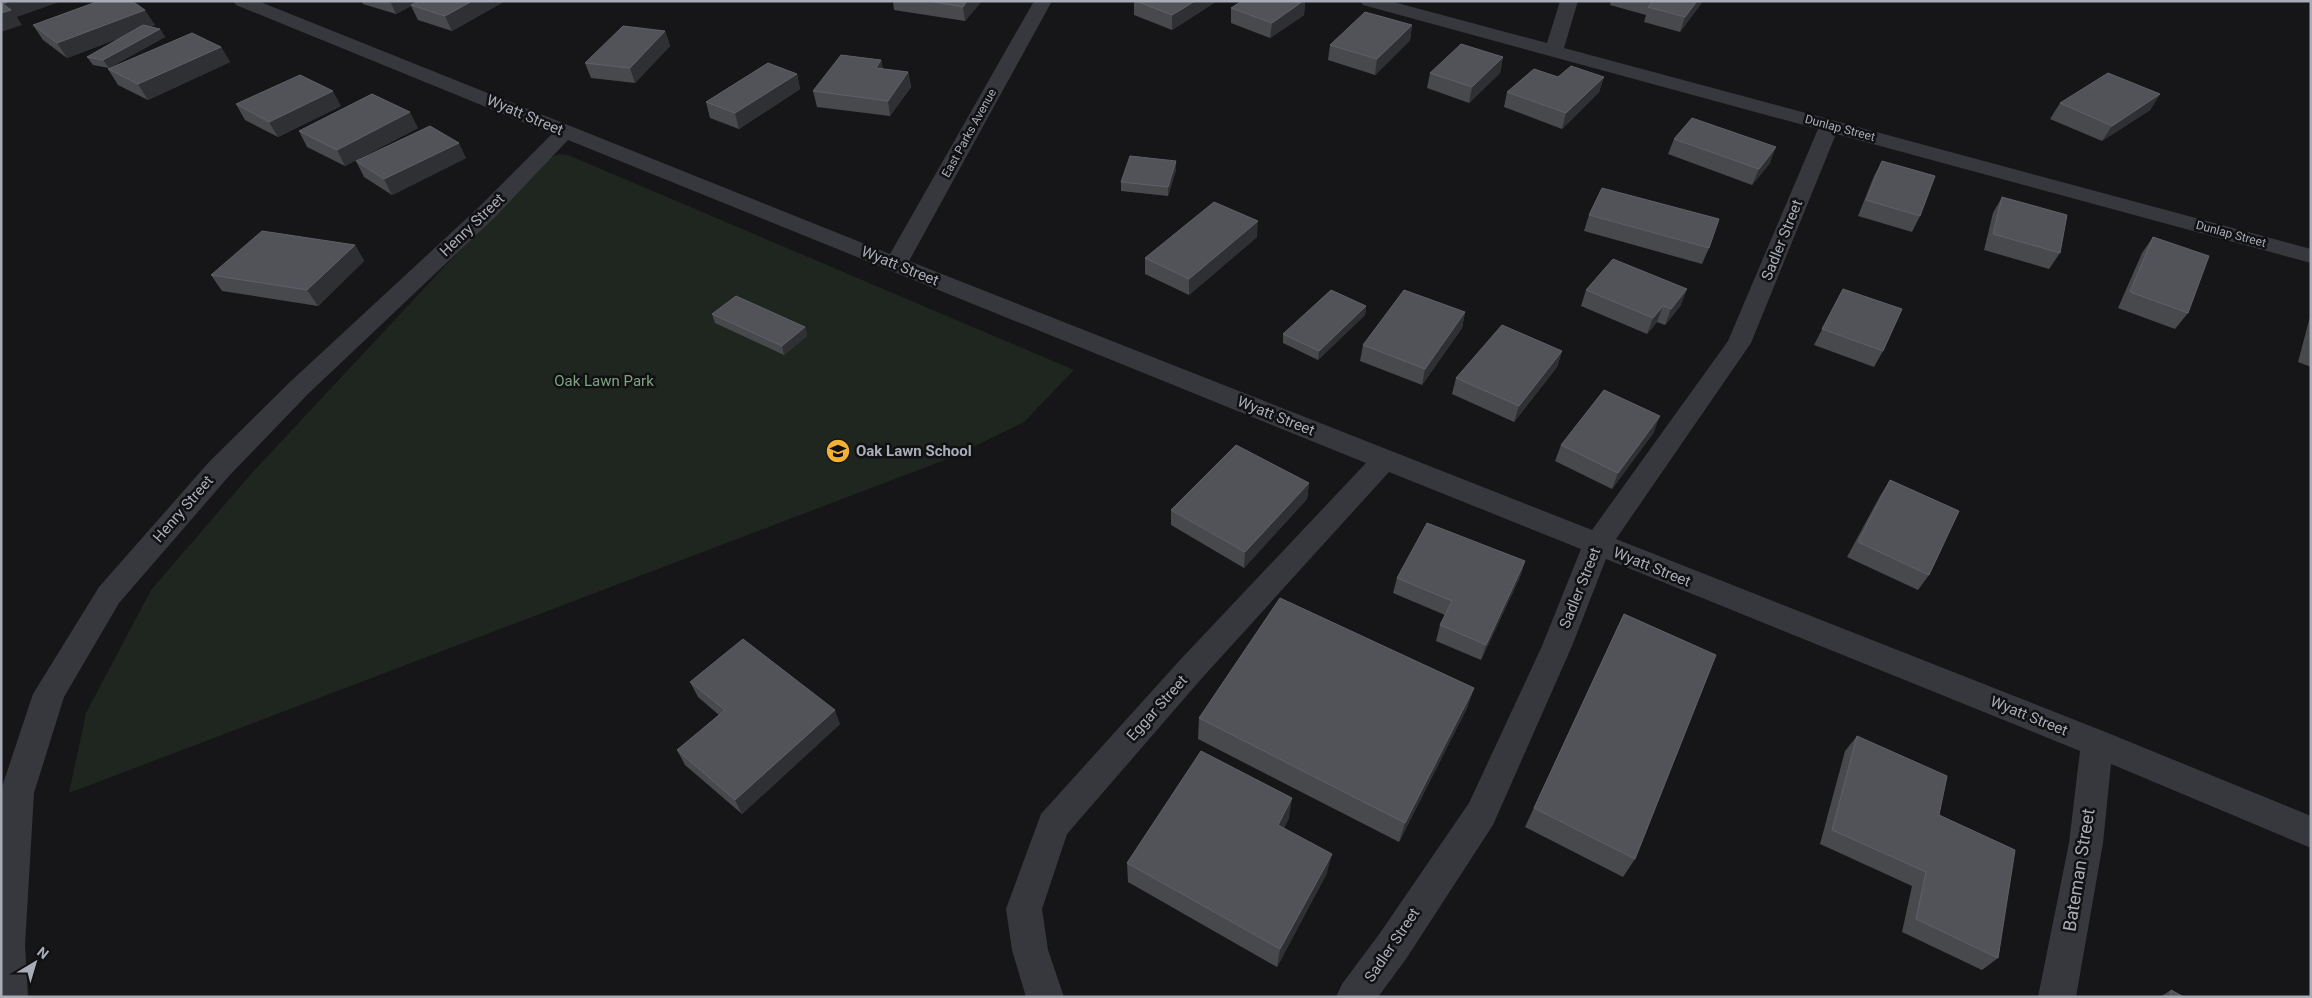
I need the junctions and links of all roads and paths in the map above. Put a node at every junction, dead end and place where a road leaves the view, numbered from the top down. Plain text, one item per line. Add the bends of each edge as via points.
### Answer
1 (242, 1) edge
2 (1043, 1) edge
3 (1369, 1) edge
4 (1569, 1) edge
5 (1554, 51) junction
6 (1829, 126) junction
7 (565, 132) junction
8 (2311, 256) edge
9 (896, 264) junction
10 (1385, 460) junction
11 (1597, 545) junction
12 (2097, 744) junction
13 (2311, 832) edge
14 (9, 997) edge
15 (1045, 997) edge
16 (1355, 997) edge
17 (2057, 997) edge

1 - 7 street, Wyatt Street
2 - 9 street, East Parks Avenue
3 - 5 street, Dunlap Street
4 - 5 street
5 - 6 street, Dunlap Street
6 - 8 street, Dunlap Street
6 - 11 street, Sadler Street via 1739,344
7 - 9 street, Wyatt Street
7 - 14 street, Henry Street via 487,212 298,388 219,469 108,595 49,694 17,793 6,945
9 - 10 street, Wyatt Street
10 - 11 street, Wyatt Street
10 - 15 street, Eggar Street via 1191,669 1054,825 1024,909 1030,950
11 - 12 street, Wyatt Street
11 - 16 street, Sadler Street via 1557,646 1481,814
12 - 13 street, Wyatt Street
12 - 17 street, Bateman Street via 2086,844

